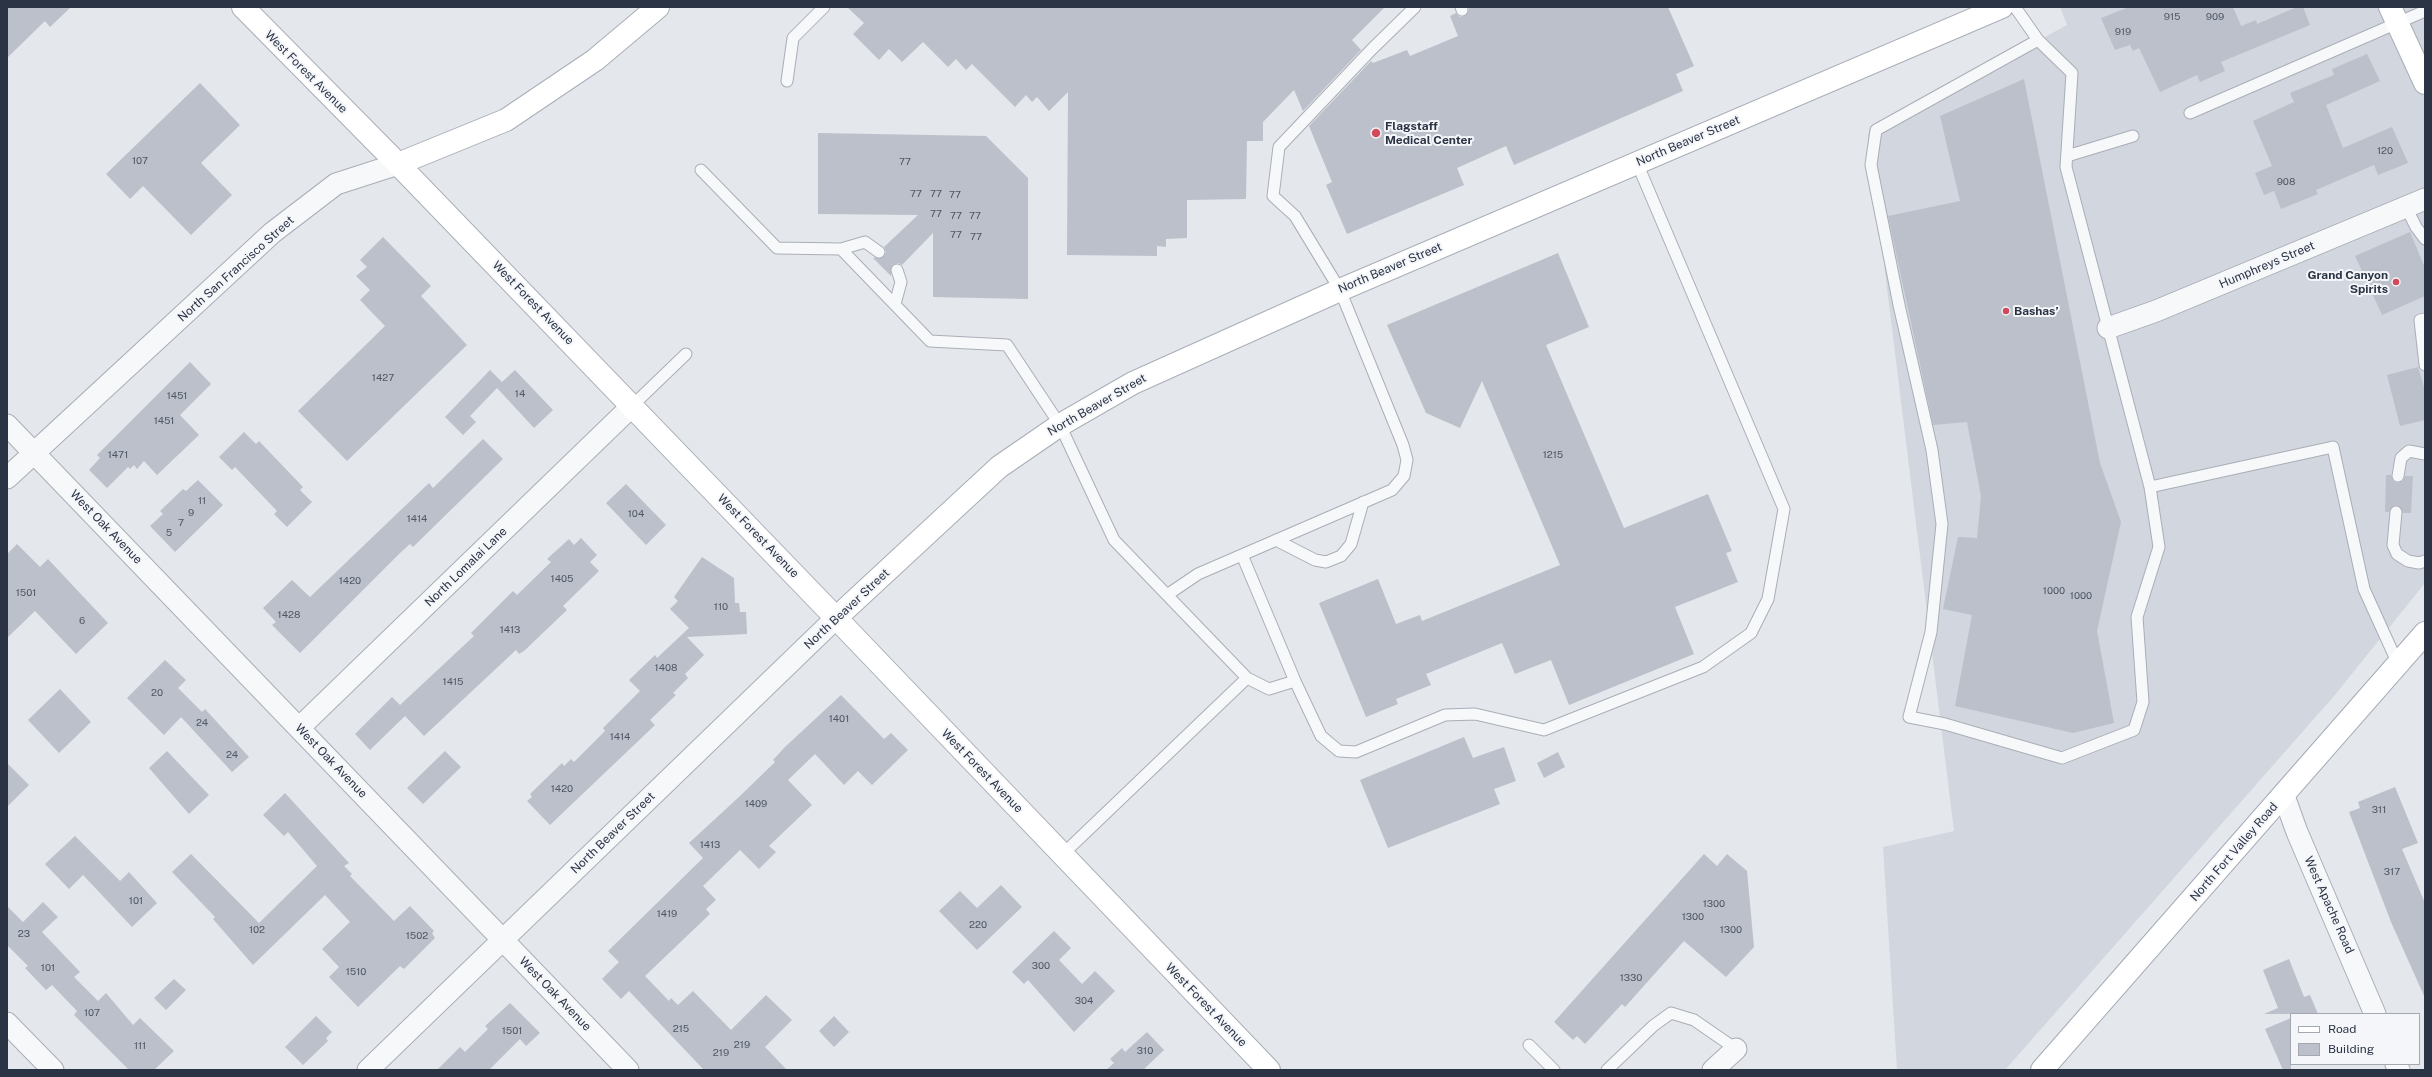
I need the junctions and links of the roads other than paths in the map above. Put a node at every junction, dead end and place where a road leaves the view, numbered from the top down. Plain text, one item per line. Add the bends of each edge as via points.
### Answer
1 (243, 7) edge
2 (658, 7) edge
3 (824, 7) edge
4 (1415, 7) edge
5 (2002, 7) edge
6 (2015, 7) edge
7 (2425, 10) edge
8 (2393, 15) edge
9 (2038, 40) junction
10 (788, 81) dead end
11 (2425, 83) edge
12 (2190, 113) dead end
13 (2133, 136) dead end
14 (2067, 156) junction
15 (1637, 163) junction
16 (398, 164) junction
17 (701, 170) dead end
18 (2425, 199) edge
19 (2406, 207) junction
20 (2425, 239) edge
21 (841, 249) junction
22 (879, 252) dead end
23 (897, 270) dead end
24 (1340, 290) junction
25 (895, 304) junction
26 (2425, 318) edge
27 (2108, 328) junction
28 (686, 354) dead end
29 (2425, 365) edge
30 (632, 406) junction
31 (1060, 424) junction
32 (7, 425) edge
33 (34, 452) junction
34 (2425, 454) edge
35 (2398, 476) dead end
36 (7, 478) edge
37 (2150, 486) junction
38 (1363, 502) junction
39 (2396, 512) dead end
40 (1276, 540) junction
41 (1242, 555) junction
42 (2425, 561) edge
43 (1167, 595) junction
44 (836, 618) junction
45 (2425, 633) edge
46 (2398, 664) junction
47 (1247, 678) junction
48 (1295, 681) junction
49 (299, 728) junction
50 (2284, 796) junction
51 (1062, 855) junction
52 (503, 940) junction
53 (2375, 1013) edge
54 (7, 1023) edge
55 (1529, 1045) dead end
56 (1736, 1049) joint
57 (54, 1070) edge
58 (368, 1070) edge
59 (628, 1070) edge
60 (1268, 1070) edge
61 (1554, 1070) edge
62 (1607, 1070) edge
63 (1713, 1070) edge
64 (2042, 1070) edge

1 - 16 main road, West Forest Avenue
2 - 16 main road, North San Francisco Street via 595,60 506,120
3 - 10 lane via 793,38
4 - 24 lane via 1278,147 1273,196 1294,216
5 - 15 main road, North Beaver Street
6 - 9 lane
7 - 8 lane
8 - 11 main road
8 - 12 lane
9 - 14 lane via 2072,72
9 - 37 lane via 1876,130 1871,165 1932,450 1942,524 1931,632 1910,717 1945,724 2062,758 2134,730 2143,702 2137,617 2159,547
13 - 14 lane
14 - 27 lane via 2066,167
15 - 24 main road, North Beaver Street
15 - 48 lane via 1784,509 1768,599 1750,633 1703,666 1544,730 1475,714 1445,715 1356,752 1339,751 1321,736
16 - 30 main road, West Forest Avenue
16 - 33 street, North San Francisco Street via 336,184 272,234
17 - 21 lane via 778,248
18 - 19 street, Humphreys Street
19 - 20 lane
19 - 27 street, Humphreys Street via 2163,308
21 - 22 lane via 865,242
21 - 25 lane
23 - 25 lane via 901,282
24 - 31 main road, North Beaver Street via 1133,383
24 - 38 lane via 1407,460 1404,476 1392,490
25 - 31 lane via 930,341 1007,344
26 - 29 lane via 2420,320
27 - 37 lane
28 - 30 lane
30 - 44 main road, West Forest Avenue
30 - 49 street, North Lomalai Lane
31 - 43 lane via 1114,540
31 - 44 main road, North Beaver Street via 999,467
32 - 33 street, West Oak Avenue
33 - 36 street, North San Francisco Street
33 - 49 street, West Oak Avenue
34 - 35 lane via 2409,452 2401,458
37 - 46 lane via 2333,447 2364,589
38 - 40 lane
38 - 40 lane via 1351,544 1341,556 1326,562 1315,560
39 - 42 lane via 2392,545 2397,554 2408,561
40 - 41 lane
41 - 43 lane via 1198,574
41 - 48 lane
43 - 47 lane
44 - 51 main road, West Forest Avenue
44 - 52 street, North Beaver Street
45 - 46 main road, North Fort Valley Road
46 - 50 main road, North Fort Valley Road
47 - 48 lane via 1269,689
47 - 51 lane
49 - 52 street, West Oak Avenue
50 - 53 street, West Apache Road
50 - 64 main road, North Fort Valley Road
51 - 60 main road, West Forest Avenue
52 - 58 street, North Beaver Street
52 - 59 street, West Oak Avenue
54 - 57 street
55 - 61 lane
56 - 62 lane via 1694,1020 1671,1013 1653,1026
56 - 63 street

